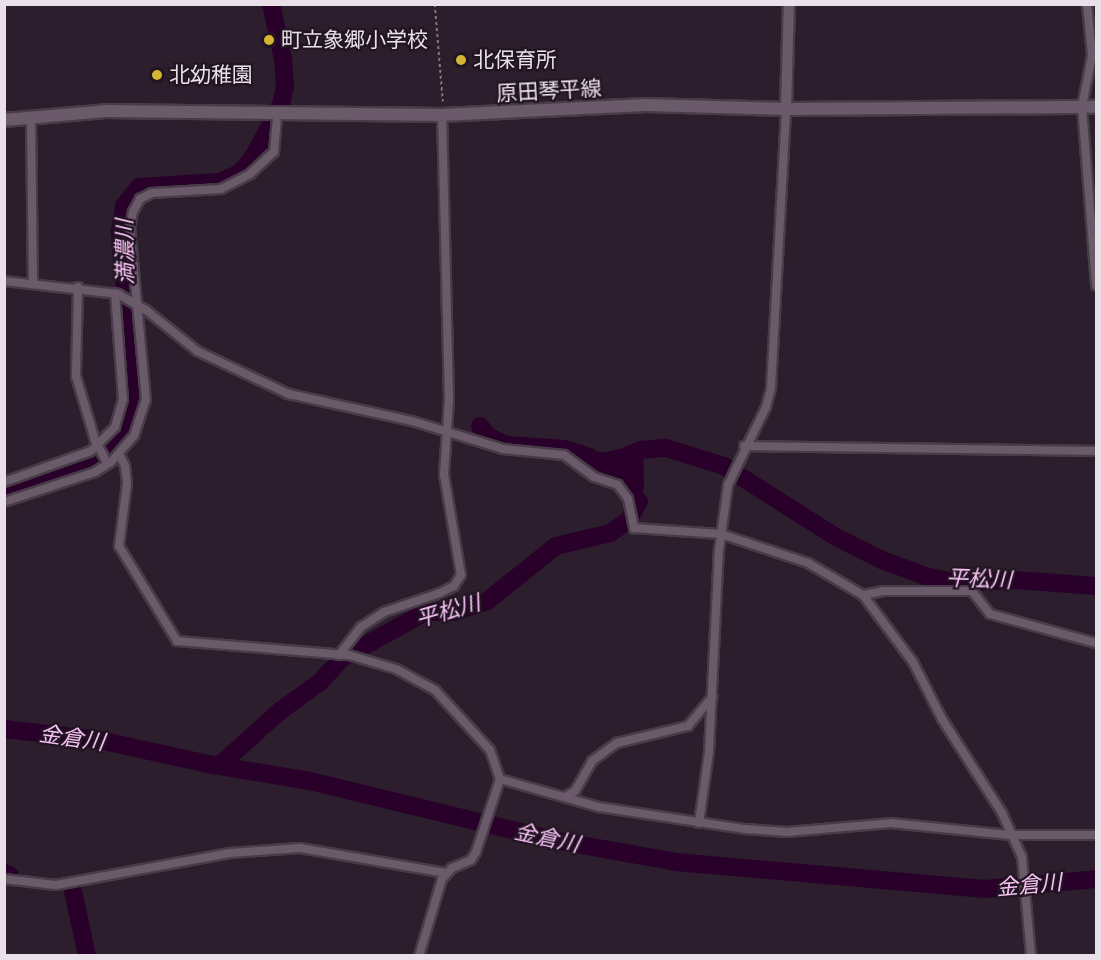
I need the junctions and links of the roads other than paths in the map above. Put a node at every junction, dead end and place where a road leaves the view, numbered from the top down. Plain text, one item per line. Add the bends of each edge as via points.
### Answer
1 (789, 4) edge
2 (1087, 4) edge
3 (1082, 107) junction
4 (1096, 107) edge
5 (786, 109) junction
6 (277, 115) junction
7 (442, 115) junction
8 (4, 120) edge
9 (31, 120) junction
10 (4, 281) edge
11 (33, 283) junction
12 (1096, 285) edge
13 (78, 287) junction
14 (116, 294) junction
15 (136, 302) junction
16 (445, 430) junction
17 (744, 446) junction
18 (98, 448) junction
19 (1096, 451) edge
20 (118, 454) junction
21 (108, 463) junction
22 (4, 482) edge
23 (4, 502) edge
24 (721, 534) junction
25 (863, 595) junction
26 (1096, 643) edge
27 (339, 655) junction
28 (713, 694) junction
29 (500, 779) junction
30 (565, 797) junction
31 (699, 824) junction
32 (1010, 835) junction
33 (1096, 835) edge
34 (446, 873) junction
35 (4, 879) edge
36 (419, 956) edge
37 (1030, 956) edge

1 - 5 street
2 - 3 street via 1092,55
3 - 4 main road, 原田琴平線
3 - 5 main road, 原田琴平線
3 - 12 street
5 - 7 main road, 原田琴平線 via 646,105
5 - 17 street via 771,388 766,407
6 - 7 main road, 原田琴平線
6 - 9 main road, 原田琴平線 via 106,111
6 - 15 street via 274,152 233,185 152,193 140,199 130,227
7 - 16 street via 449,388
8 - 9 main road, 原田琴平線
9 - 11 street
10 - 11 street
11 - 13 street
13 - 14 street
13 - 18 street via 76,376
14 - 15 street
14 - 18 street via 123,399 115,427
15 - 16 street via 197,351 289,394
15 - 20 street via 146,400 134,436
16 - 24 street via 503,449 564,455 594,477 618,485 628,499 634,528
16 - 27 street via 444,475 461,575 454,586 384,612 361,627
17 - 19 street
17 - 24 street via 728,485
18 - 21 street
18 - 22 street
20 - 21 street
20 - 27 street via 126,466 127,483 119,546 174,638
21 - 23 street via 94,472
24 - 25 street via 808,563
24 - 28 street
25 - 26 street via 884,591 972,591 990,614
25 - 32 street via 913,662 942,719 1002,813
27 - 29 street via 396,669 435,690 490,750
28 - 30 street via 688,726 617,743 592,760 575,791
28 - 31 street
29 - 30 street
29 - 34 street via 476,852 471,860
30 - 31 street via 599,807
31 - 32 street via 787,832 891,823
32 - 33 street
32 - 37 street via 1022,857
34 - 35 street via 300,848 230,853 56,885
34 - 36 street

